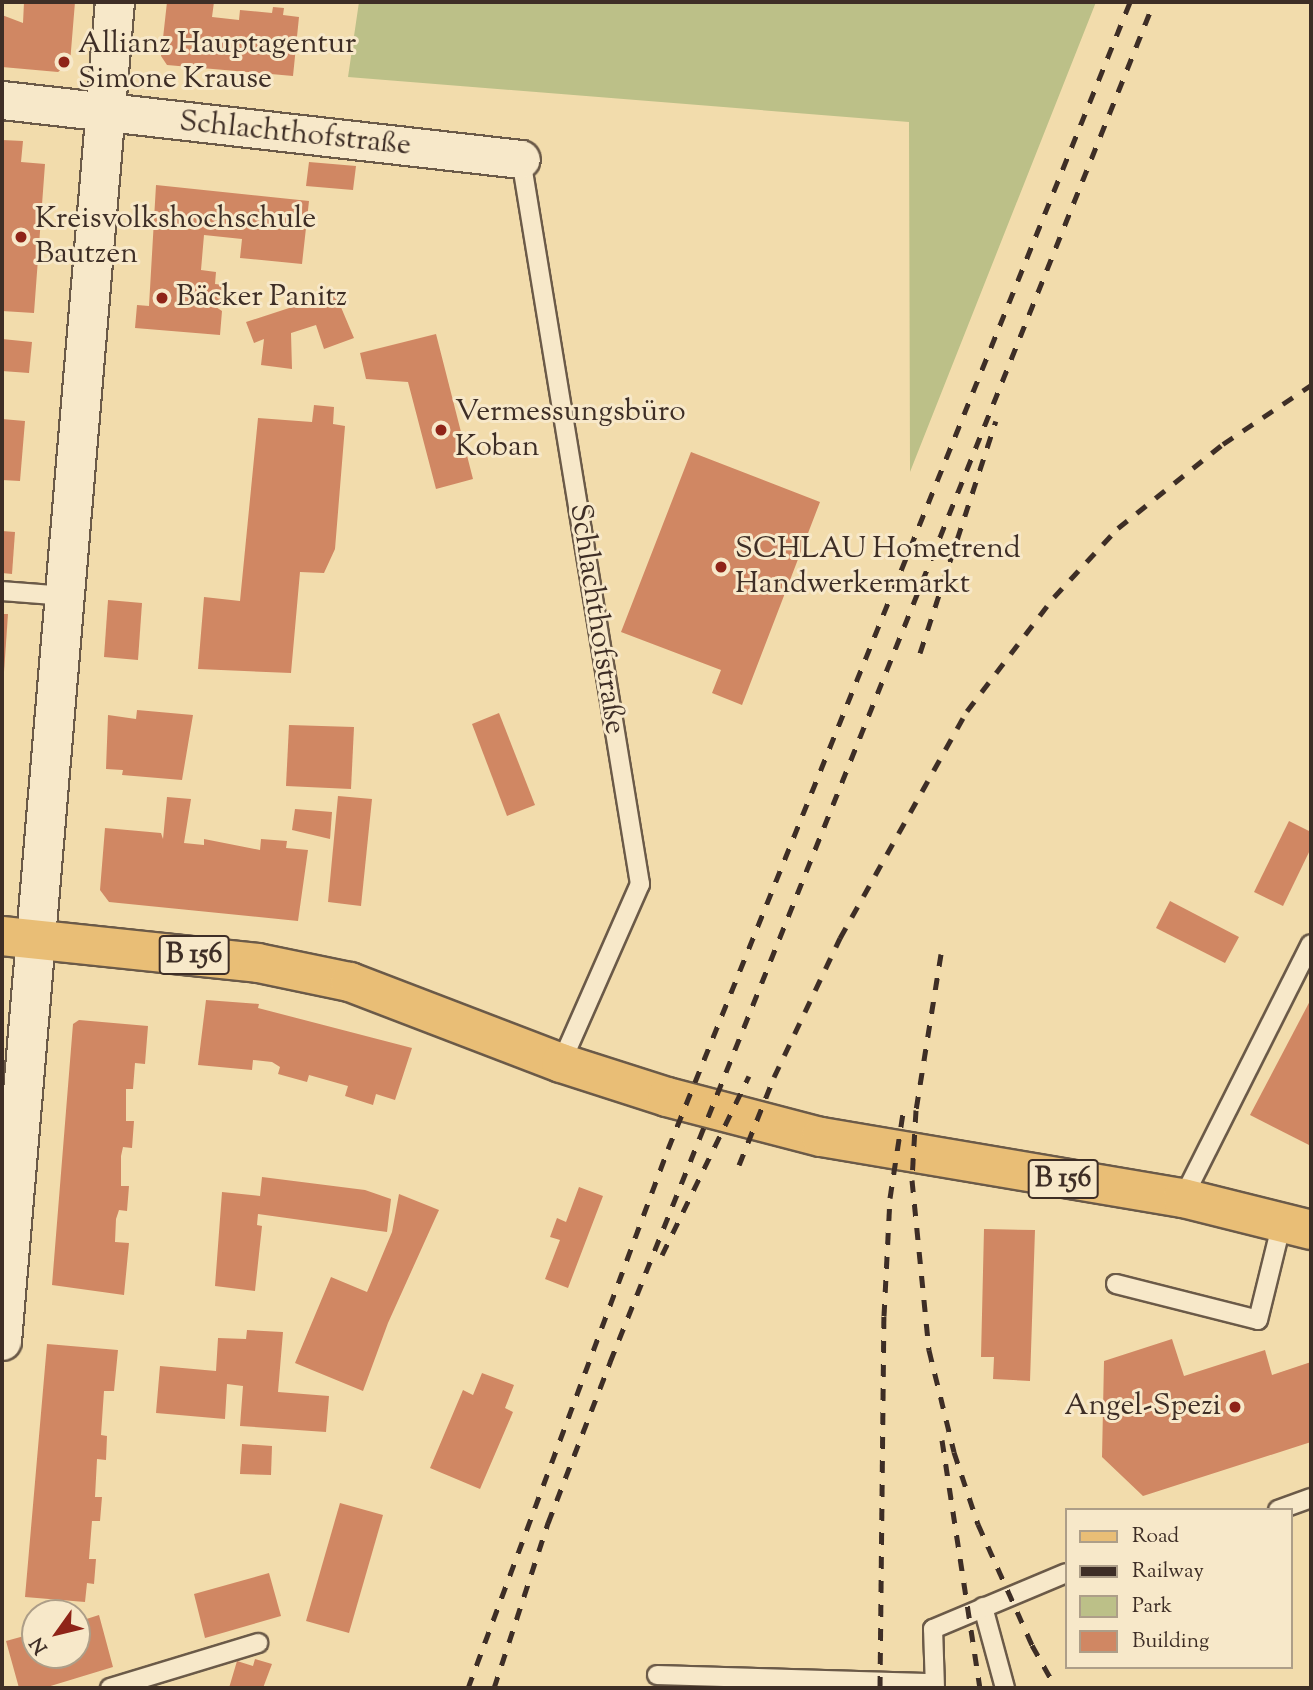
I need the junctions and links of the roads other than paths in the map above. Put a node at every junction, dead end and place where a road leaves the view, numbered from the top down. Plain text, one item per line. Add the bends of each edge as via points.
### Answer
1 (115, 2) edge
2 (2, 100) edge
3 (105, 114) junction
4 (521, 159) joint
5 (2, 591) edge
6 (67, 596) junction
7 (19, 937) edge
8 (1311, 944) edge
9 (561, 1063) junction
10 (1183, 1198) junction
11 (1297, 1226) edge
12 (1116, 1284) dead end
13 (2, 1341) edge
14 (1311, 1498) edge
15 (1284, 1508) edge
16 (1064, 1574) edge
17 (983, 1607) junction
18 (258, 1643) dead end
19 (657, 1675) dead end
20 (934, 1686) edge
21 (110, 1688) edge
22 (1005, 1688) edge

1 - 3 street
2 - 3 street, Schlachthofstraße
3 - 4 street, Schlachthofstraße
3 - 6 street
4 - 9 lane, Schlachthofstraße via 640,884
5 - 6 lane
6 - 7 street
7 - 9 main road, B 156 via 271,965 350,982
7 - 13 street
8 - 10 lane
9 - 10 main road, B 156 via 667,1097 821,1137
10 - 11 main road, B 156
11 - 12 lane via 1258,1320
14 - 15 lane
16 - 17 lane
17 - 20 lane via 933,1629
17 - 22 lane
18 - 21 lane
19 - 20 lane

